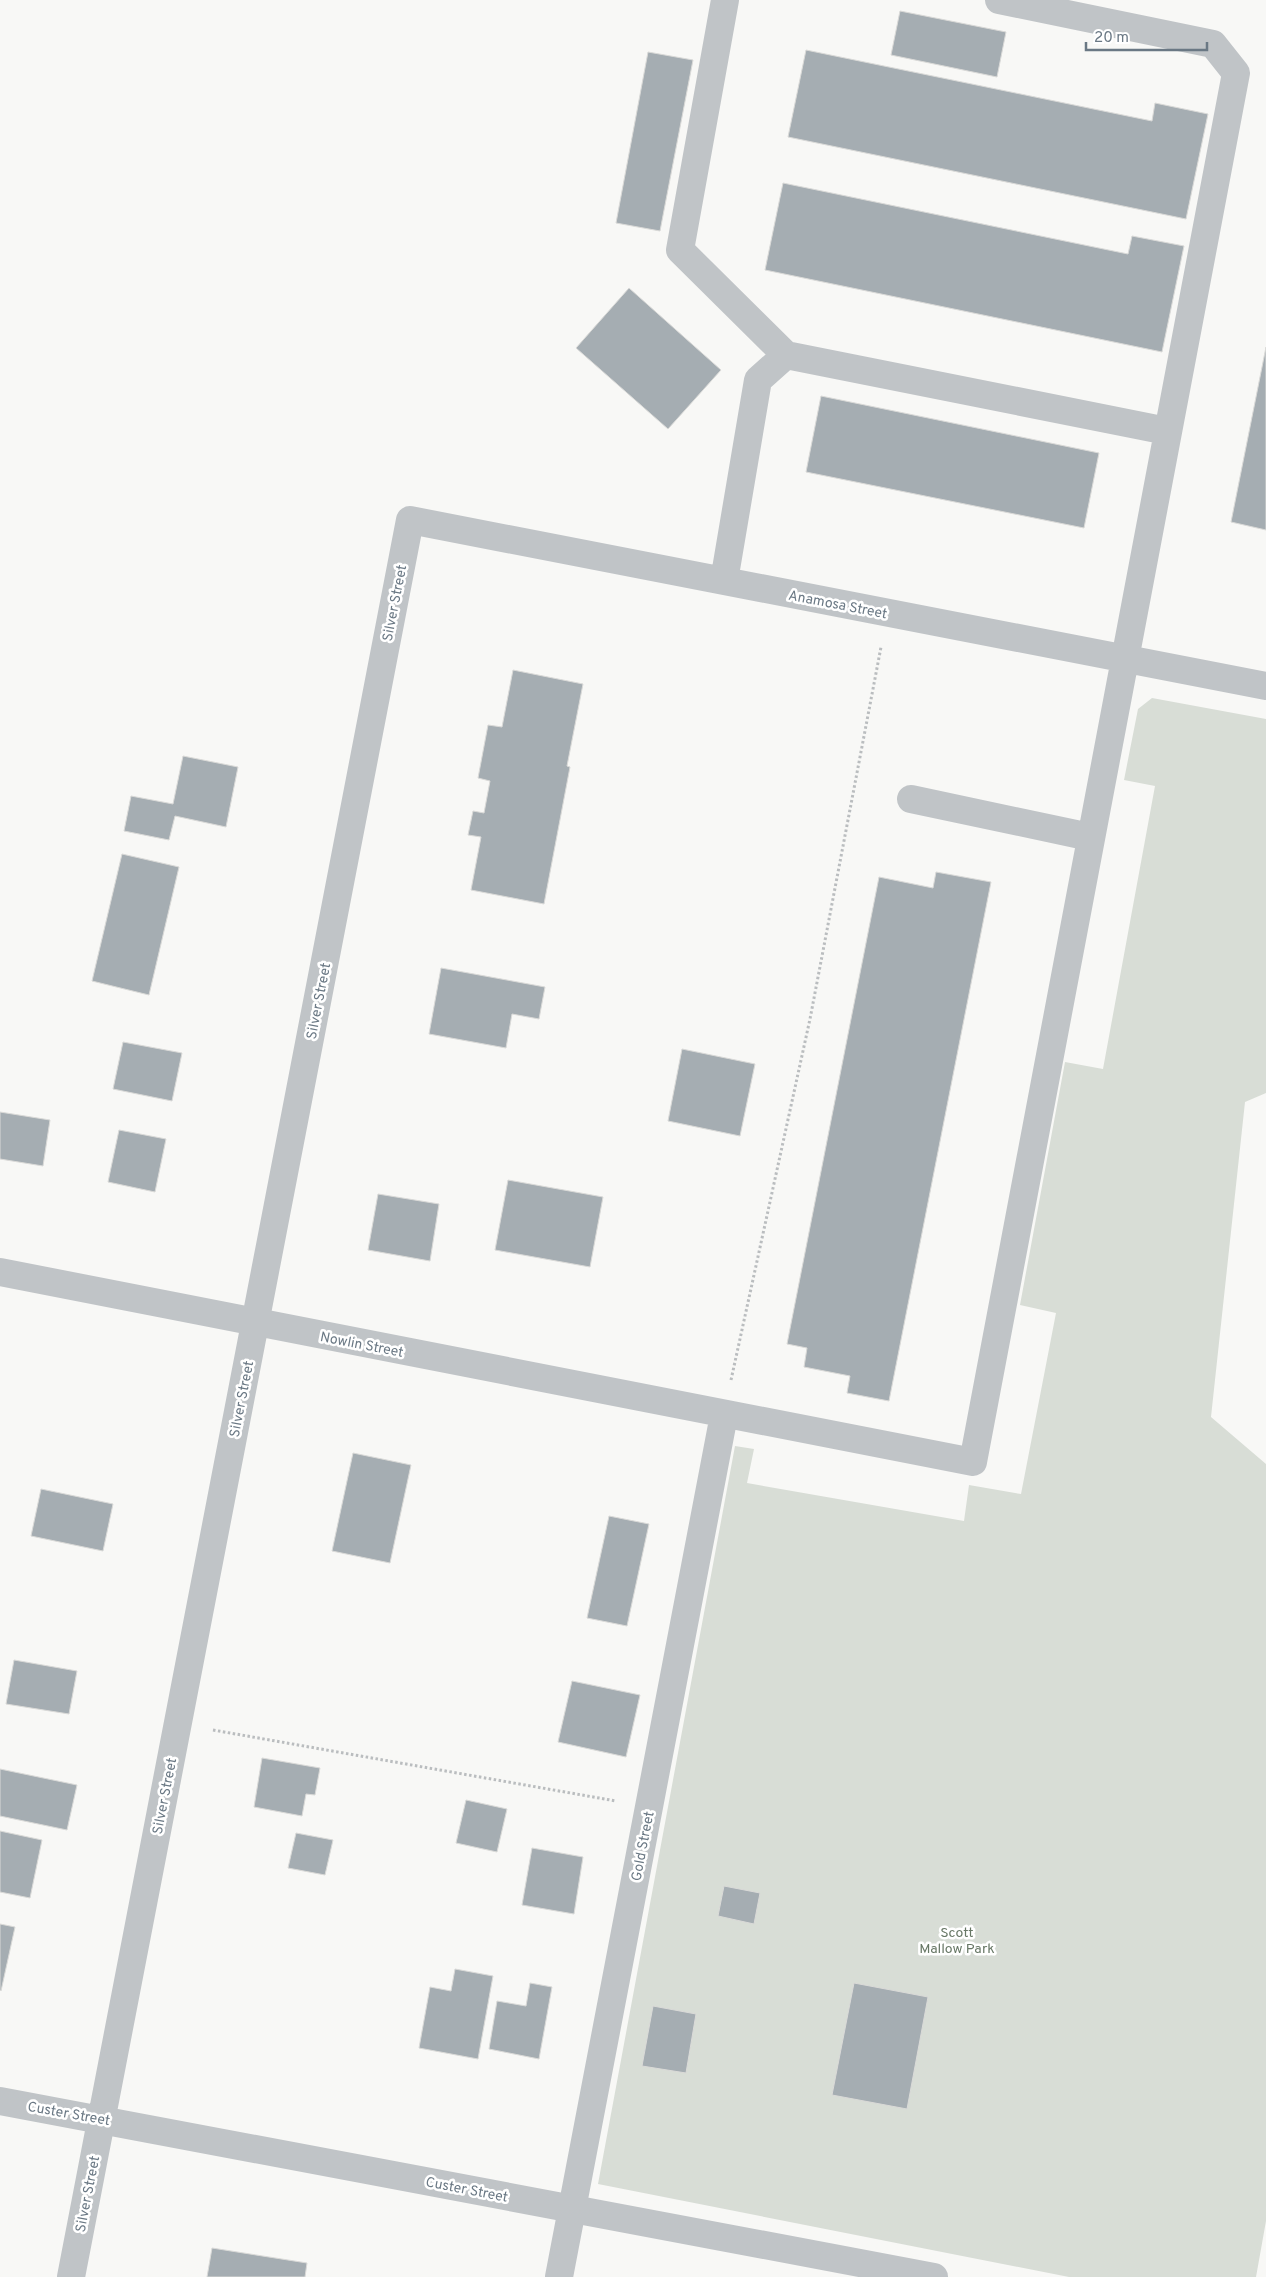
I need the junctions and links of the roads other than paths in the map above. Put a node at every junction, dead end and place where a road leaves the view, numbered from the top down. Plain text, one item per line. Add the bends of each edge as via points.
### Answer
1 (725, 0) edge
2 (999, 0) edge
3 (786, 355) junction
4 (1167, 431) junction
5 (410, 520) joint
6 (724, 582) junction
7 (1123, 658) junction
8 (1266, 686) edge
9 (912, 800) dead end
10 (1090, 837) junction
11 (0, 1272) edge
12 (256, 1323) junction
13 (724, 1415) junction
14 (0, 2101) edge
15 (101, 2119) junction
16 (572, 2209) junction
17 (71, 2277) edge
18 (560, 2277) edge
19 (934, 2277) edge

1 - 3 street via 680,250
2 - 4 street via 1214,44 1236,73
3 - 4 street
3 - 6 street via 758,380
4 - 7 street
5 - 6 street, Anamosa Street
5 - 12 street, Silver Street
6 - 7 street, Anamosa Street
7 - 8 street, Anamosa Street
7 - 10 street
9 - 10 street
10 - 13 street, Nowlin Street via 973,1462
11 - 12 street, Nowlin Street
12 - 13 street, Nowlin Street
12 - 15 street, Silver Street
13 - 16 street, Gold Street
14 - 15 street, Custer Street
15 - 16 street, Custer Street
15 - 17 street, Silver Street
16 - 18 street, Gold Street
16 - 19 street, Custer Street

